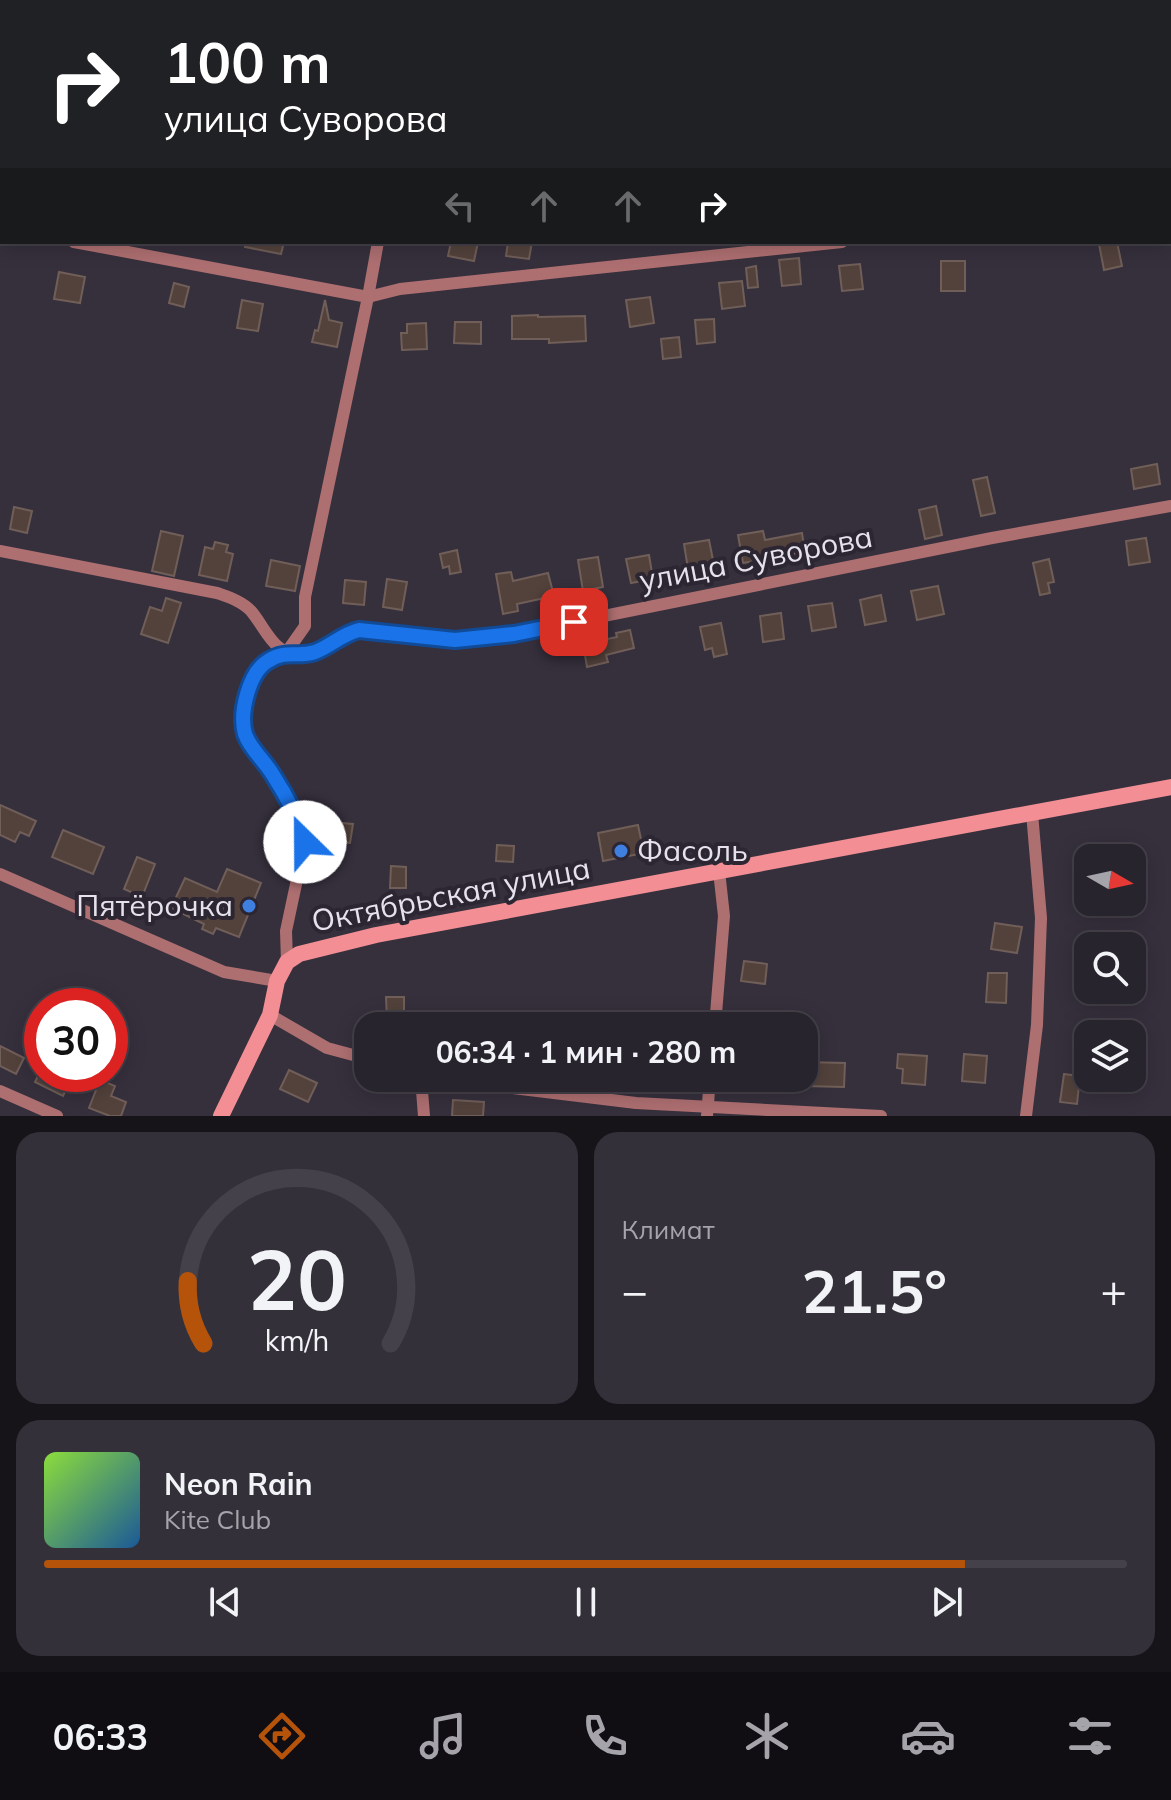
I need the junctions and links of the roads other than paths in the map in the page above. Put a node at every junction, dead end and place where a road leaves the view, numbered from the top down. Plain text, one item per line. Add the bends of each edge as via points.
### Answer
1 (85, 244) edge
2 (378, 244) edge
3 (823, 244) edge
4 (368, 297) junction
5 (1171, 506) edge
6 (0, 551) edge
7 (286, 653) junction
8 (1171, 787) edge
9 (1032, 813) junction
10 (719, 871) junction
11 (0, 874) edge
12 (287, 962) junction
13 (277, 981) junction
14 (716, 1012) edge
15 (270, 1015) junction
16 (354, 1055) edge
17 (0, 1091) edge
18 (422, 1092) edge
19 (545, 1092) edge
20 (707, 1111) edge
21 (57, 1116) edge
22 (221, 1116) edge
23 (424, 1116) edge
24 (881, 1116) edge
25 (1026, 1116) edge

1 - 4 street
2 - 4 street
3 - 4 street via 400,289
4 - 7 street via 305,597 305,626
5 - 7 street, улица Суворова via 514,634 455,640 359,630 314,653
6 - 7 street via 217,593 249,609
7 - 12 street via 259,668 244,718 245,733 273,774 305,842 286,931
8 - 9 street, Октябрьская улица
9 - 10 street, Октябрьская улица
9 - 25 street via 1041,918 1037,1025
10 - 12 street, Октябрьская улица via 376,935 299,954
10 - 14 street via 724,916
11 - 13 street via 224,972
12 - 13 street, Октябрьская улица
13 - 15 street, Октябрьская улица
15 - 16 street via 327,1048
15 - 22 street, Октябрьская улица
17 - 21 street
18 - 23 street
19 - 20 street
20 - 24 street

